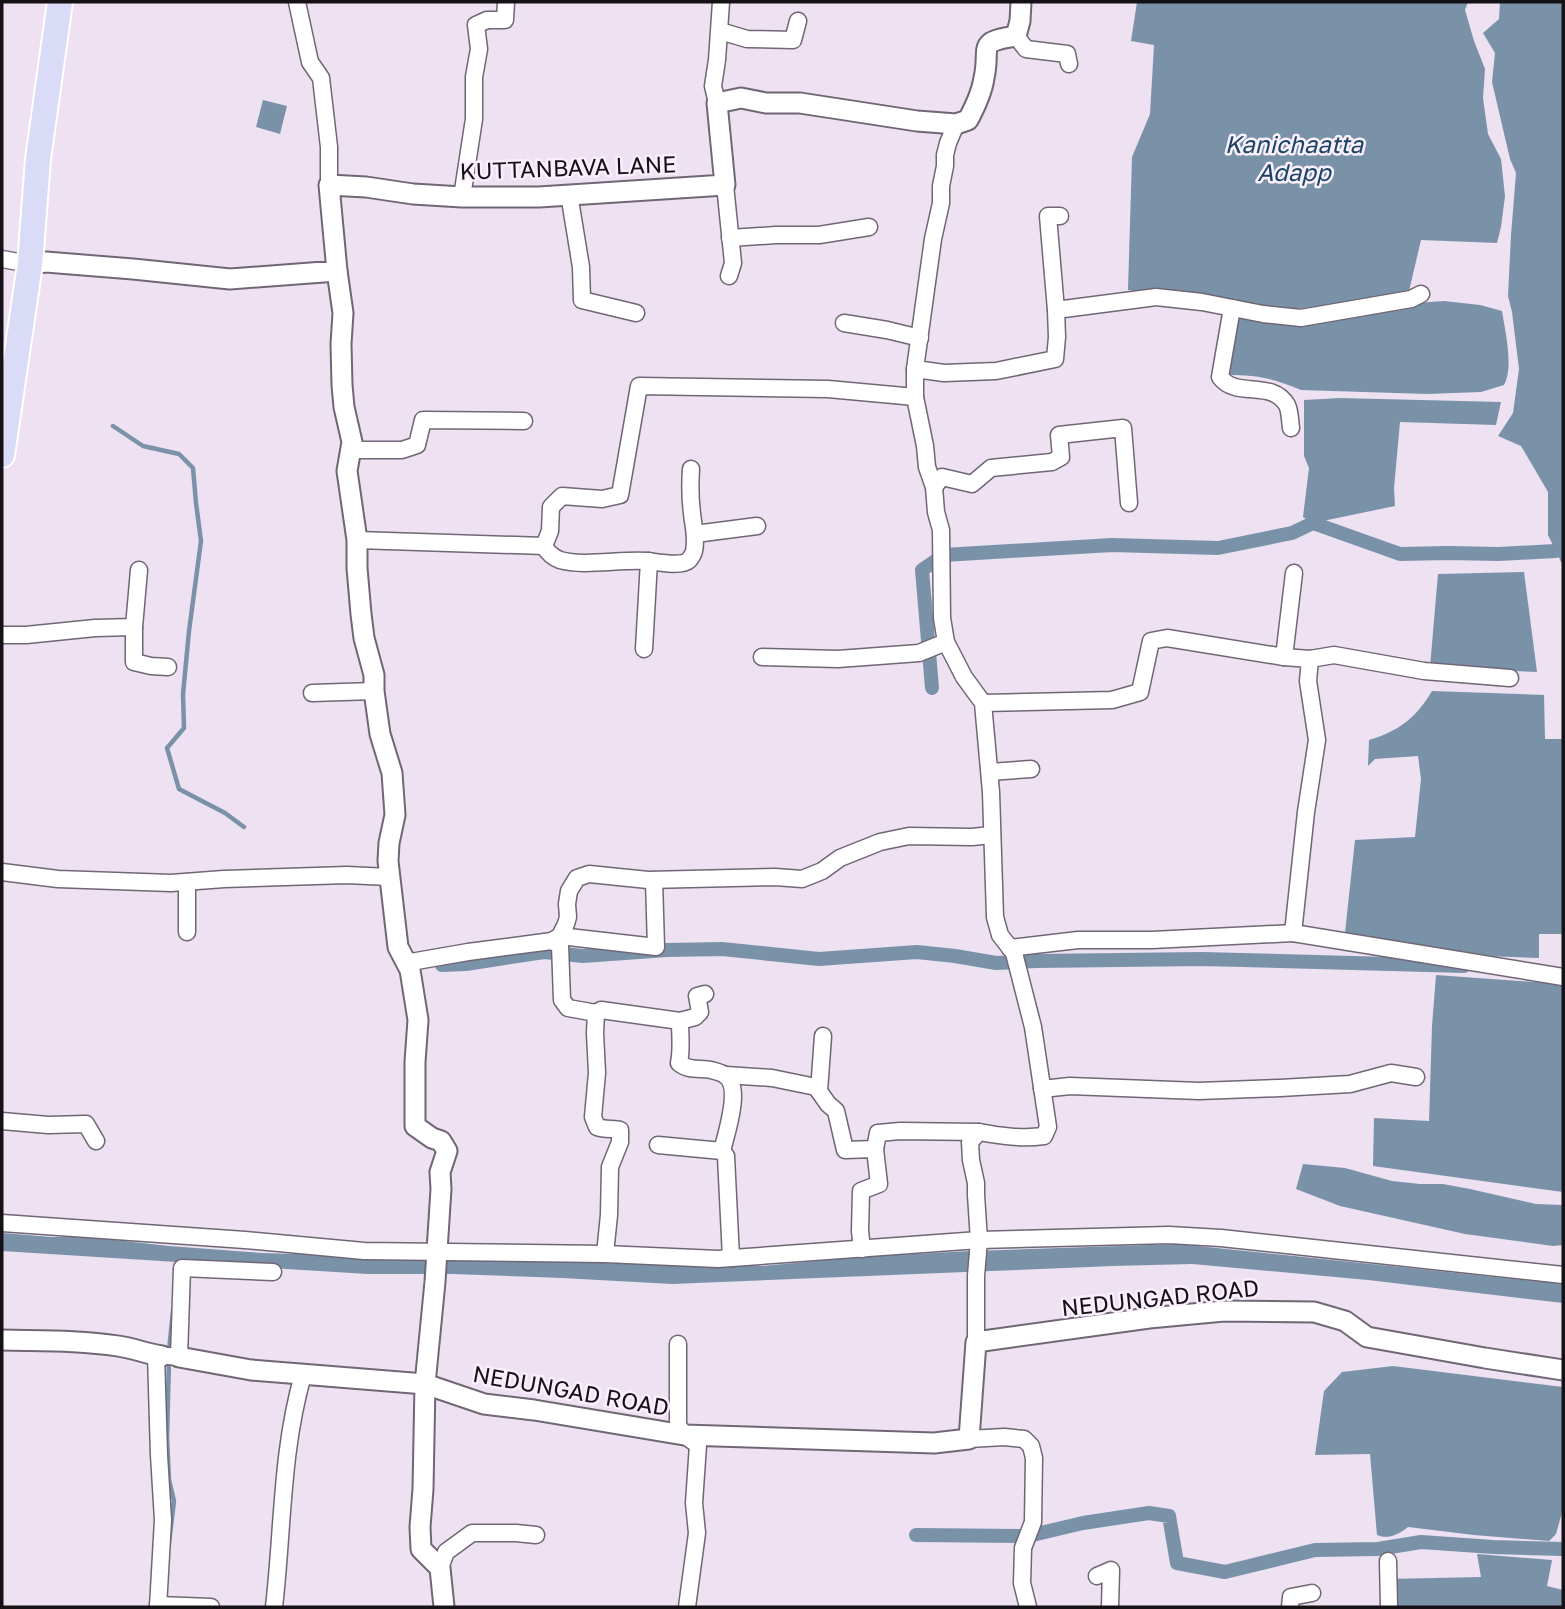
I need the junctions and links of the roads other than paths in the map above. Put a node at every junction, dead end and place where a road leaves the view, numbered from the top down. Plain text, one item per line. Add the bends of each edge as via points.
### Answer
1 (60, 2) edge
2 (297, 2) edge
3 (506, 2) edge
4 (721, 2) edge
5 (1021, 2) edge
6 (798, 21) dead end
7 (720, 31) junction
8 (1016, 36) junction
9 (1069, 64) dead end
10 (717, 103) junction
11 (956, 124) junction
12 (329, 184) junction
13 (725, 185) junction
14 (569, 194) junction
15 (461, 197) junction
16 (1059, 216) dead end
17 (869, 227) dead end
18 (730, 237) junction
19 (2, 259) edge
20 (30, 264) junction
21 (337, 271) junction
22 (729, 276) dead end
23 (1420, 294) dead end
24 (1231, 308) junction
25 (1056, 310) junction
26 (636, 313) dead end
27 (844, 323) dead end
28 (920, 338) junction
29 (915, 369) junction
30 (915, 397) junction
31 (524, 421) dead end
32 (1291, 428) dead end
33 (350, 450) junction
34 (2, 455) edge
35 (691, 469) dead end
36 (934, 488) junction
37 (1129, 503) dead end
38 (757, 526) dead end
39 (695, 534) junction
40 (357, 540) junction
41 (544, 546) junction
42 (649, 561) junction
43 (139, 570) dead end
44 (1294, 572) dead end
45 (134, 627) junction
46 (2, 635) edge
47 (946, 642) junction
48 (644, 649) dead end
49 (762, 657) dead end
50 (1284, 657) junction
51 (1310, 659) junction
52 (168, 667) dead end
53 (1510, 678) dead end
54 (374, 691) junction
55 (312, 693) dead end
56 (983, 703) junction
57 (1031, 769) dead end
58 (990, 772) junction
59 (992, 835) junction
60 (2, 872) edge
61 (389, 877) junction
62 (654, 880) junction
63 (187, 882) junction
64 (187, 932) dead end
65 (1293, 933) junction
66 (559, 946) junction
67 (1014, 957) junction
68 (405, 963) junction
69 (1563, 977) edge
70 (705, 994) dead end
71 (596, 1013) junction
72 (680, 1021) junction
73 (823, 1036) dead end
74 (726, 1075) junction
75 (1416, 1077) dead end
76 (1042, 1089) junction
77 (819, 1091) junction
78 (2, 1121) edge
79 (979, 1132) junction
80 (96, 1141) dead end
81 (658, 1145) dead end
82 (875, 1149) junction
83 (722, 1150) junction
84 (2, 1223) edge
85 (979, 1240) junction
86 (862, 1249) junction
87 (436, 1252) junction
88 (605, 1254) junction
89 (731, 1258) junction
90 (273, 1272) dead end
91 (1563, 1275) edge
92 (2, 1340) edge
93 (976, 1342) junction
94 (678, 1344) dead end
95 (166, 1356) junction
96 (1563, 1370) edge
97 (303, 1376) junction
98 (425, 1384) junction
99 (684, 1435) junction
100 (969, 1439) junction
101 (536, 1535) dead end
102 (1388, 1561) dead end
103 (440, 1568) junction
104 (1097, 1576) dead end
105 (1312, 1593) dead end
106 (163, 1606) edge
107 (211, 1607) edge
108 (274, 1607) edge
109 (444, 1607) edge
110 (687, 1607) edge
111 (1028, 1607) edge
112 (1110, 1607) edge
113 (1290, 1607) edge
114 (1389, 1607) edge

1 - 20 main road via 38,159
2 - 12 street via 310,62 321,78
3 - 15 street via 505,20 476,25 479,49 474,119
4 - 7 street
5 - 8 street
6 - 7 street via 793,40 747,39
7 - 10 street via 713,86
8 - 9 street via 1026,49 1066,54
8 - 11 street via 997,39 987,48 973,110 968,120
10 - 11 street via 741,98 800,103
10 - 13 street
11 - 28 street via 945,155 942,203
12 - 15 street, KUTTANBAVA LANE
12 - 21 street
13 - 14 street, KUTTANBAVA LANE
13 - 18 street
14 - 15 street, KUTTANBAVA LANE
14 - 26 street via 582,300
16 - 25 street via 1048,216
17 - 18 street via 819,235
18 - 22 street via 733,263
19 - 20 street
20 - 21 street via 230,279
20 - 34 main road
21 - 33 street
23 - 24 street via 1301,318
24 - 25 street via 1156,297
24 - 32 street via 1220,377 1224,383 1278,395 1288,406
25 - 29 street via 1055,359 996,371
27 - 28 street
28 - 29 street
29 - 30 street
30 - 36 street
30 - 41 street via 828,390 639,386 620,495 602,499 562,496 551,507
31 - 33 street via 424,420 416,446
33 - 40 street via 347,471
35 - 39 street
36 - 37 street via 942,477 972,484 991,468 1052,462 1060,457 1059,435 1124,428
36 - 47 street via 941,530
38 - 39 street
39 - 42 street via 694,551 686,563
40 - 41 street
40 - 54 street via 361,614
41 - 42 street via 560,560
42 - 48 street
43 - 45 street
44 - 50 street
45 - 46 street
45 - 52 street via 134,662
47 - 49 street via 919,653 838,659
47 - 56 street
50 - 51 street
50 - 56 street via 1167,638 1152,640 1140,692 1112,700
51 - 53 street via 1334,654 1424,671
51 - 65 street via 1308,681 1317,740
54 - 55 street
54 - 61 street via 392,783
56 - 58 street
57 - 58 street
58 - 59 street
59 - 62 street via 909,836 880,842 802,879
59 - 67 street via 995,917
60 - 63 street via 82,880
61 - 63 street
61 - 68 street via 398,947
62 - 66 street via 589,874 577,878 569,891 568,917
62 - 66 street via 656,947
63 - 64 street
65 - 67 street via 1078,940
65 - 69 street
66 - 68 street via 468,952
66 - 71 street via 562,1000 568,1008
67 - 76 street via 1033,1027
68 - 87 street via 418,1020 415,1126 441,1141 447,1151 440,1172
70 - 72 street via 698,996 700,1012
71 - 72 street
71 - 88 street via 593,1117 597,1128 620,1130 610,1167
72 - 74 street via 679,1063 684,1068
73 - 77 street
74 - 77 street via 772,1078
74 - 83 street via 733,1084 731,1118
75 - 76 street via 1391,1073 1350,1084 1199,1091
76 - 79 street via 1048,1127 1044,1136
77 - 82 street via 836,1111 845,1150
78 - 80 street via 86,1124
79 - 82 street via 878,1133
79 - 85 street via 971,1142 971,1160
81 - 83 street
82 - 86 street via 878,1184 861,1191
83 - 89 street
84 - 87 street via 364,1251
85 - 86 street
85 - 91 street via 1182,1236
85 - 93 street
86 - 89 street
87 - 88 street
87 - 98 street
88 - 89 street
90 - 95 street via 182,1268
92 - 95 street, NEDUNGAD ROAD via 61,1340
93 - 96 street, NEDUNGAD ROAD via 1224,1311 1314,1312 1345,1321 1367,1337
93 - 100 street
94 - 99 street via 678,1425
95 - 97 street, NEDUNGAD ROAD
95 - 106 street via 159,1455
97 - 98 street, NEDUNGAD ROAD
97 - 108 street via 284,1478
98 - 99 street, NEDUNGAD ROAD via 484,1404
98 - 103 street via 421,1549
99 - 100 street, NEDUNGAD ROAD via 934,1443
99 - 110 street via 698,1446 697,1533
100 - 111 street, NEDUNGAD ROAD via 1024,1439 1031,1446 1033,1522 1023,1548 1022,1583
101 - 103 street via 472,1533 446,1552
102 - 114 street
103 - 109 street
104 - 112 street via 1111,1570
105 - 113 street via 1291,1597
106 - 107 street

